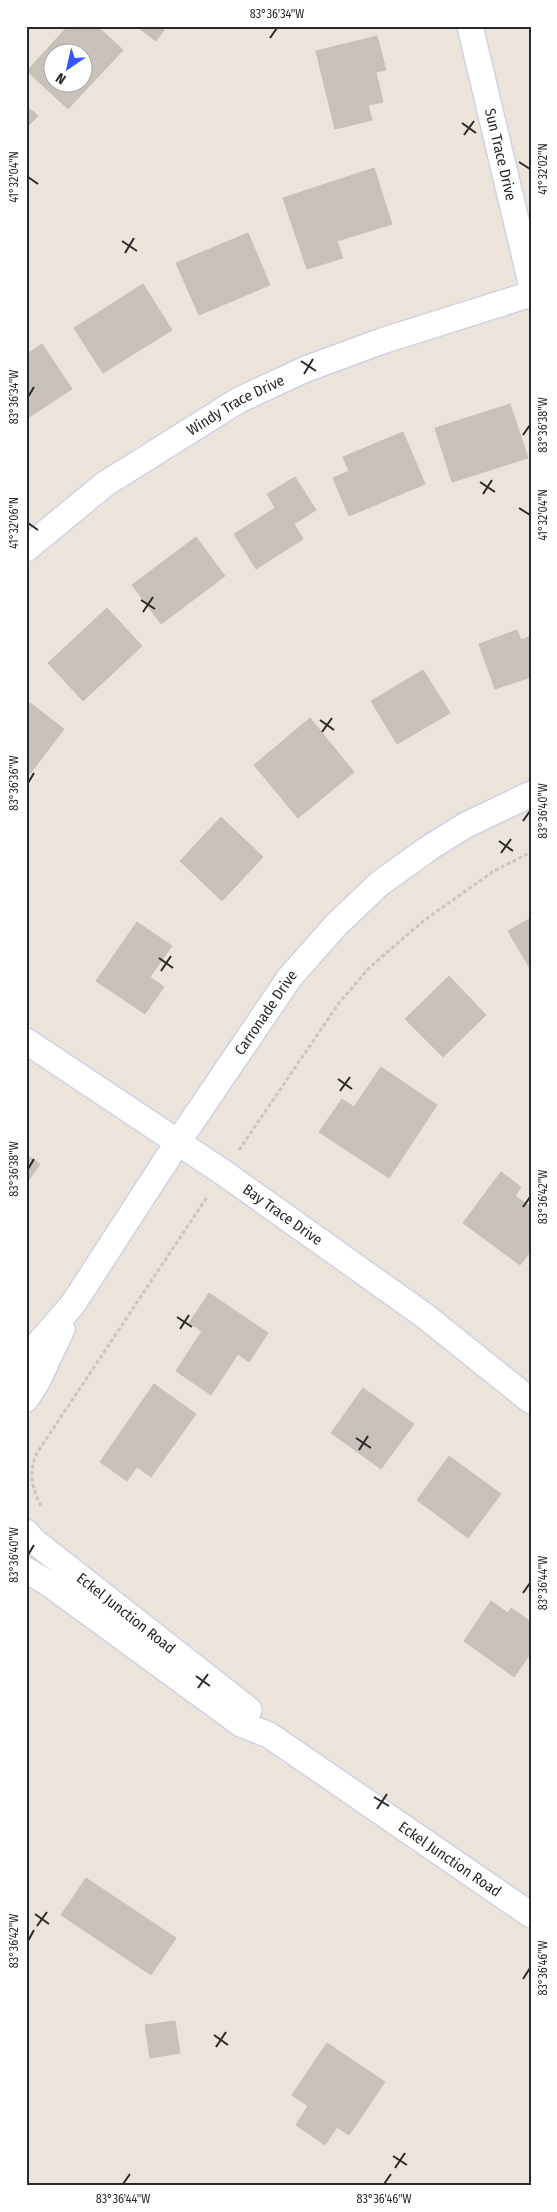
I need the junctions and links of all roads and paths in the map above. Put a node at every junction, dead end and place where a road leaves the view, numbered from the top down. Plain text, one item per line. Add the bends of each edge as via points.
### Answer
1 (470, 26) edge
2 (531, 283) edge
3 (531, 294) edge
4 (26, 549) edge
5 (531, 794) edge
6 (531, 852) edge
7 (26, 1041) edge
8 (178, 1142) junction
9 (236, 1155) dead end
10 (212, 1191) dead end
11 (73, 1304) junction
12 (26, 1358) edge
13 (26, 1399) edge
14 (531, 1401) edge
15 (43, 1510) dead end
16 (26, 1532) edge
17 (26, 1570) edge
18 (269, 1735) junction
19 (531, 1915) edge

1 - 2 street, Sun Trace Drive
3 - 4 street, Windy Trace Drive via 382,341 306,369 239,400 105,484
5 - 8 street, Carronade Drive via 466,825 429,848 379,884 336,925 290,977
6 - 9 path via 494,871 422,922 369,968 339,1002
7 - 8 street, Bay Trace Drive
8 - 11 street, Carronade Drive
8 - 14 street, Bay Trace Drive via 425,1316
10 - 15 path via 37,1453 32,1463 32,1477
11 - 12 street, Carronade Drive
11 - 13 street, Carronade Drive
16 - 18 street, Eckel Junction Road via 248,1709
17 - 18 street, Eckel Junction Road via 241,1724
18 - 19 street, Eckel Junction Road

